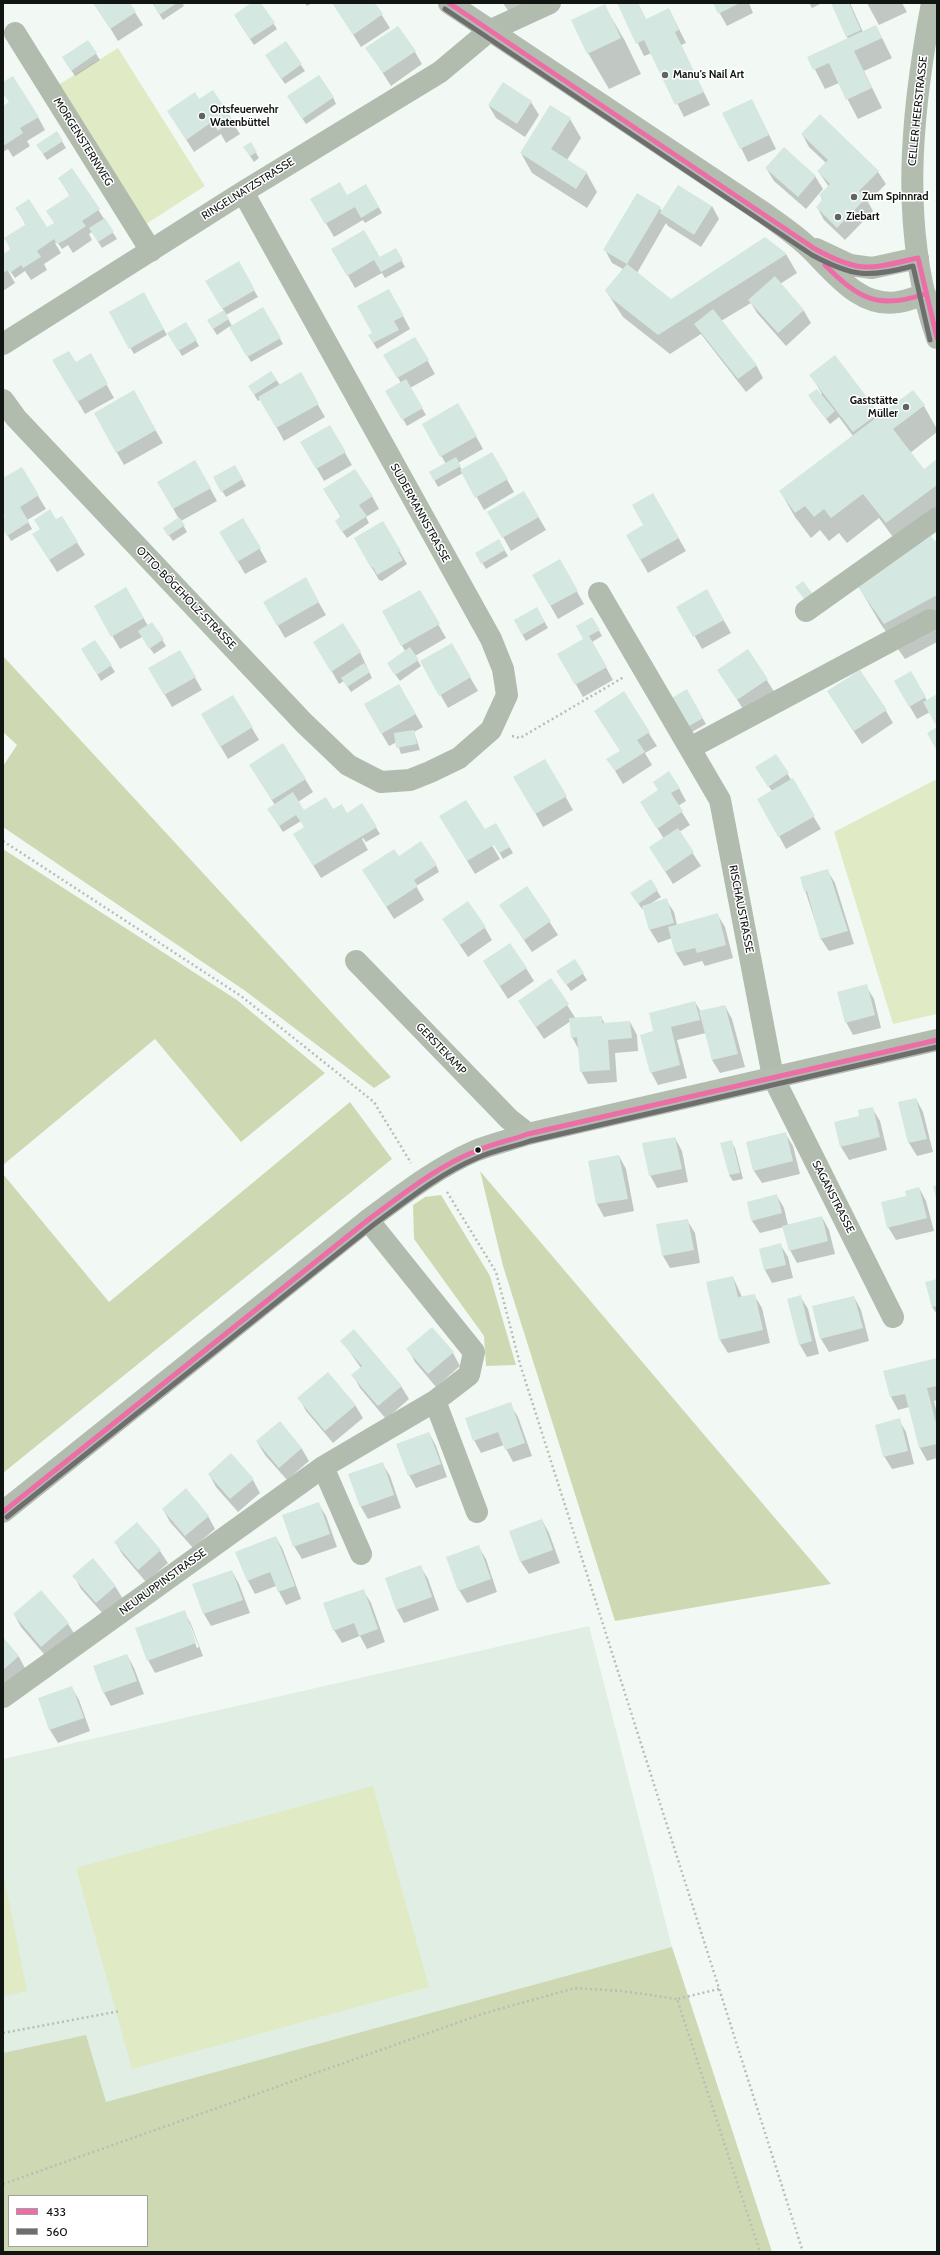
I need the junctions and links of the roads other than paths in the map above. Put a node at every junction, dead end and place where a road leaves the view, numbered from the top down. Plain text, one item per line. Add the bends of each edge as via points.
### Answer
1 (449, 3) edge
2 (550, 3) edge
3 (932, 3) edge
4 (489, 30) junction
5 (15, 32) dead end
6 (243, 192) junction
7 (805, 244) junction
8 (151, 251) junction
9 (918, 258) junction
10 (925, 294) junction
11 (937, 338) edge
12 (3, 344) edge
13 (3, 400) edge
14 (937, 518) edge
15 (599, 593) dead end
16 (806, 611) dead end
17 (930, 620) dead end
18 (690, 748) junction
19 (381, 782) joint
20 (356, 961) dead end
21 (937, 1040) edge
22 (773, 1077) junction
23 (528, 1134) junction
24 (368, 1220) junction
25 (893, 1317) dead end
26 (435, 1400) junction
27 (323, 1467) junction
28 (3, 1512) edge
29 (477, 1512) dead end
30 (361, 1554) dead end
31 (3, 1697) edge

1 - 4 main road
2 - 4 street, RINGELNATZSTRASSE
3 - 9 main road, CELLER HEERSTRASSE via 913,142 913,215
4 - 6 street, RINGELNATZSTRASSE via 440,72
4 - 7 main road via 757,209
5 - 8 street, MORGENSTERNWEG
6 - 8 street, RINGELNATZSTRASSE
6 - 19 street, SUDERMANNSTRASSE via 491,639 503,669 507,695 491,730 459,758 430,772 410,780
7 - 9 main road via 850,265 872,268
7 - 10 main road via 834,274 864,297 884,303 898,302
8 - 12 street, RINGELNATZSTRASSE
9 - 10 main road, CELLER HEERSTRASSE
10 - 11 main road, CELLER HEERSTRASSE
13 - 19 street, OTTO-BÖGEHOLZ-STRASSE via 16,418 304,723 348,766
14 - 16 street
15 - 18 street, RISCHAUSTRASSE
17 - 18 street
18 - 22 street, RISCHAUSTRASSE via 720,800
20 - 23 street, GERSTEKAMP via 509,1119
21 - 22 main road
22 - 23 main road
22 - 25 street, SAGANSTRASSE
23 - 24 main road via 476,1151 435,1172
24 - 26 street, NEURUPPINSTRASSE via 474,1352 469,1375
24 - 28 main road
26 - 27 street, NEURUPPINSTRASSE
26 - 29 street
27 - 30 street
27 - 31 street, NEURUPPINSTRASSE

